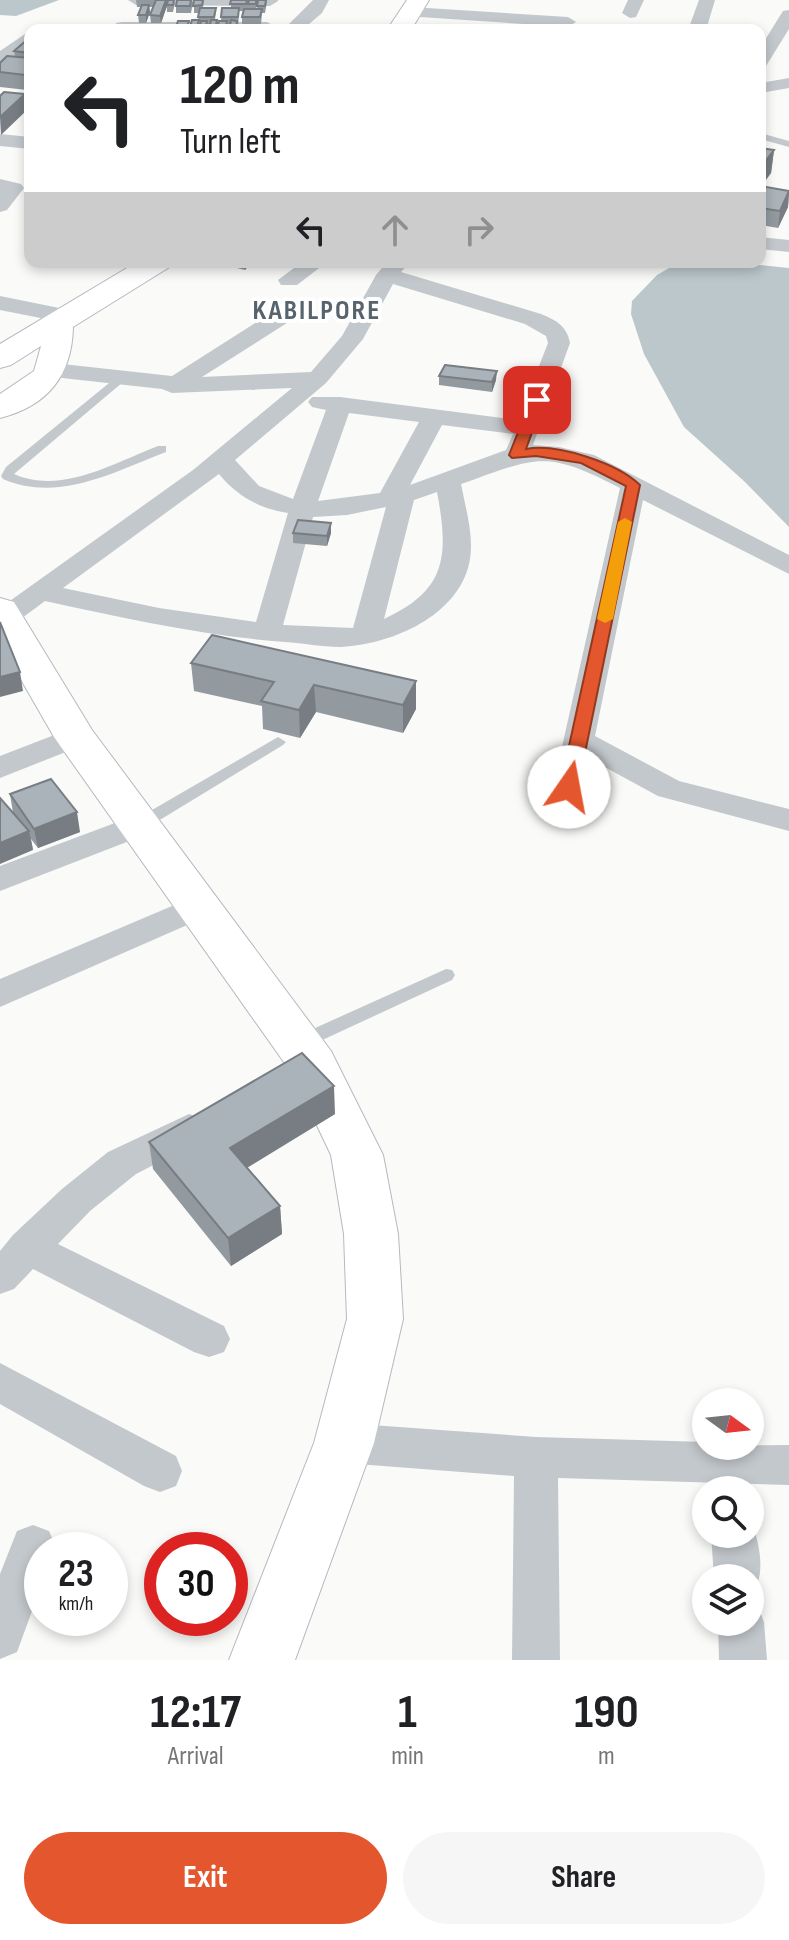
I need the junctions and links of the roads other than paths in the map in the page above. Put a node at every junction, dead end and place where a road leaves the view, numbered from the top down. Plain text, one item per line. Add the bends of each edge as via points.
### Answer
1 (136, 0) edge
2 (270, 0) edge
3 (321, 0) edge
4 (707, 0) edge
5 (409, 14) edge
6 (789, 15) edge
7 (568, 22) dead end
8 (267, 24) edge
9 (299, 24) edge
10 (699, 24) edge
11 (0, 36) edge
12 (24, 39) edge
13 (24, 42) edge
14 (766, 52) edge
15 (0, 60) edge
16 (789, 83) edge
17 (766, 87) edge
18 (766, 138) edge
19 (0, 140) edge
20 (24, 142) edge
21 (789, 144) edge
22 (2, 198) edge
23 (24, 204) edge
24 (766, 244) edge
25 (789, 246) edge
26 (148, 268) edge
27 (307, 268) edge
28 (388, 268) edge
29 (394, 268) edge
30 (289, 280) dead end
31 (0, 303) edge
32 (293, 309) dead end
33 (64, 321) junction
34 (3, 354) edge
35 (53, 370) junction
36 (318, 378) junction
37 (119, 379) junction
38 (172, 386) junction
39 (292, 398) junction
40 (340, 404) junction
41 (0, 408) edge
42 (434, 416) junction
43 (527, 428) junction
44 (162, 449) dead end
45 (517, 455) junction
46 (220, 459) junction
47 (447, 479) junction
48 (633, 485) junction
49 (395, 497) junction
50 (303, 507) junction
51 (789, 566) edge
52 (15, 607) edge
53 (267, 632) junction
54 (366, 634) junction
55 (75, 737) junction
56 (579, 740) junction
57 (278, 742) dead end
58 (0, 768) edge
59 (569, 787) dead end
60 (789, 820) edge
61 (139, 825) junction
62 (0, 879) edge
63 (198, 907) junction
64 (446, 975) dead end
65 (0, 994) edge
66 (298, 1062) junction
67 (217, 1114) edge
68 (27, 1247) junction
69 (0, 1277) edge
70 (209, 1339) dead end
71 (0, 1382) edge
72 (344, 1443) junction
73 (536, 1457) junction
74 (789, 1465) edge
75 (160, 1471) dead end
76 (712, 1476) edge
77 (739, 1476) edge
78 (24, 1571) edge
79 (0, 1635) edge
80 (742, 1636) edge
81 (262, 1660) edge
82 (536, 1660) edge
83 (743, 1660) edge

1 - 2 street
2 - 8 street
3 - 9 street
4 - 10 street
5 - 7 street
6 - 14 street
11 - 12 street
13 - 15 street
16 - 17 street
18 - 21 lane
19 - 20 street
22 - 23 street
24 - 25 street
26 - 33 street
27 - 30 street
28 - 36 street via 352,339
29 - 43 street via 521,314 557,334 559,343
31 - 33 street
32 - 38 street
33 - 34 street
33 - 35 street
35 - 37 street
35 - 41 street via 42,383
36 - 38 street via 265,385
36 - 39 street
37 - 38 street
37 - 44 lane via 7,476 58,486
39 - 40 street
39 - 46 street
40 - 42 street
40 - 50 street
42 - 43 street
42 - 49 street
43 - 45 street
45 - 47 street
45 - 48 street via 536,451 585,460
46 - 50 street via 248,490
46 - 52 street
47 - 49 street
47 - 54 street via 457,540 454,571 441,593 419,611
48 - 51 street
48 - 56 street
49 - 50 street via 355,507
49 - 54 street
50 - 53 street
52 - 53 street
52 - 55 street
53 - 54 street via 341,638
55 - 58 street
55 - 61 street
56 - 59 street
56 - 60 street via 669,789
57 - 61 lane
61 - 62 street
61 - 63 street
63 - 65 street
63 - 66 street
64 - 66 lane
66 - 72 street via 357,1155 371,1234 375,1319
67 - 68 street via 122,1163
68 - 69 street
68 - 70 street
71 - 75 street
72 - 73 street
72 - 81 street
73 - 76 street
73 - 82 street
74 - 77 street
78 - 79 street
80 - 83 street

